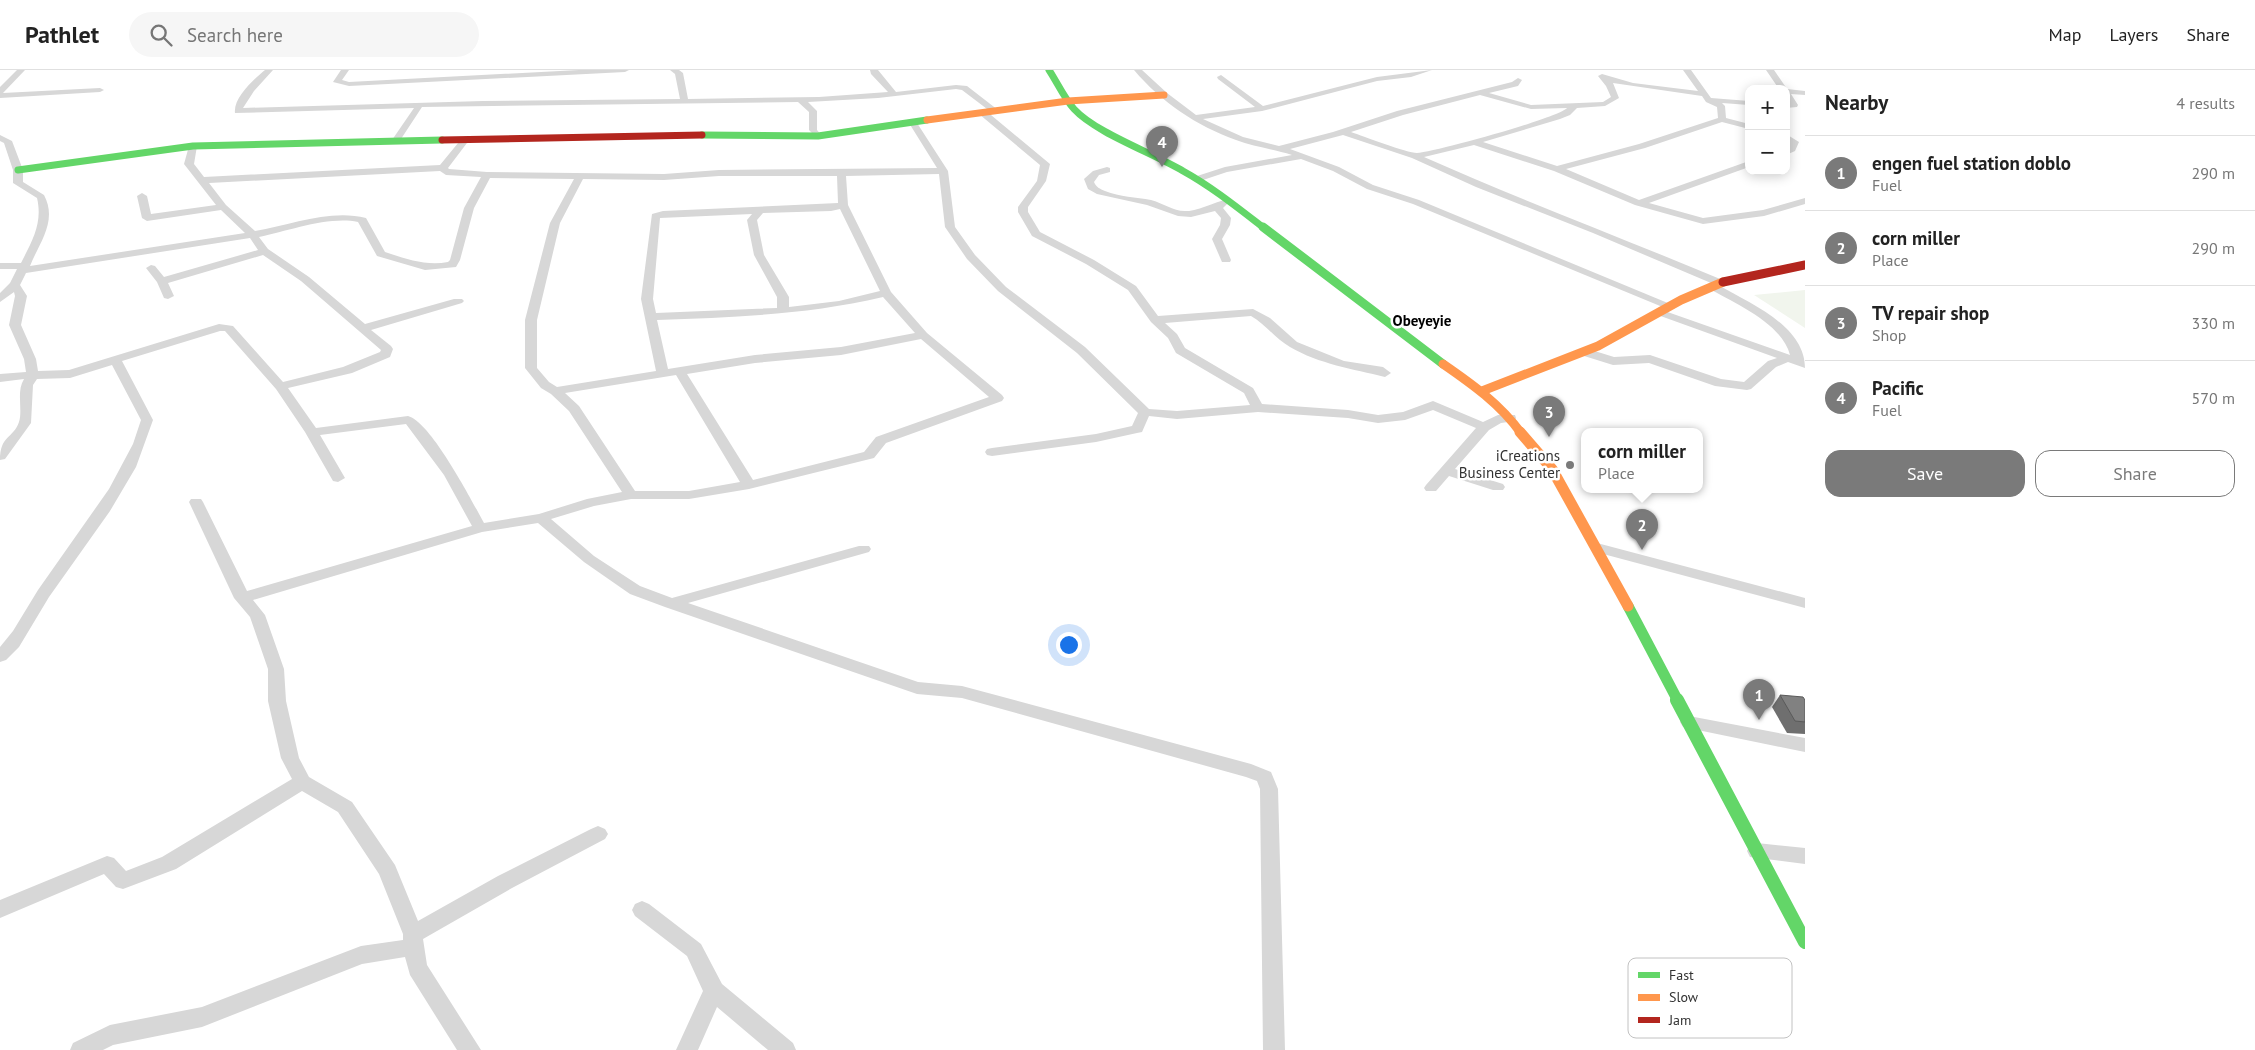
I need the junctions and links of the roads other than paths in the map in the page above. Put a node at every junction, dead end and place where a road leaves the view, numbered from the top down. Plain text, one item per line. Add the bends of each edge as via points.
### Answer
1 (21, 70) edge
2 (269, 70) edge
3 (345, 70) edge
4 (434, 70) edge
5 (625, 70) edge
6 (674, 70) edge
7 (874, 70) edge
8 (1049, 70) edge
9 (1138, 70) edge
10 (1428, 70) edge
11 (1599, 70) edge
12 (1687, 70) edge
13 (1770, 70) edge
14 (610, 71) edge
15 (1221, 77) dead end
16 (1604, 78) junction
17 (431, 79) junction
18 (1518, 80) dead end
19 (1780, 85) edge
20 (100, 90) dead end
21 (0, 92) edge
22 (1480, 92) junction
23 (1790, 92) edge
24 (1805, 92) edge
25 (893, 93) junction
26 (1164, 95) junction
27 (0, 96) edge
28 (1707, 97) junction
29 (684, 100) junction
30 (800, 100) junction
31 (1068, 101) junction
32 (1745, 102) edge
33 (420, 105) junction
34 (1574, 107) junction
35 (1262, 109) junction
36 (988, 111) junction
37 (1194, 118) junction
38 (1722, 118) junction
39 (913, 123) junction
40 (1745, 126) edge
41 (1343, 132) junction
42 (818, 136) junction
43 (0, 138) edge
44 (466, 139) junction
45 (396, 140) junction
46 (1790, 140) edge
47 (1474, 142) junction
48 (192, 146) junction
49 (1277, 149) junction
50 (1790, 150) edge
51 (1415, 156) junction
52 (1300, 157) junction
53 (1745, 165) edge
54 (443, 168) junction
55 (1557, 168) junction
56 (18, 170) junction
57 (1107, 170) dead end
58 (943, 171) junction
59 (841, 172) junction
60 (487, 175) junction
61 (580, 176) junction
62 (1197, 179) junction
63 (203, 180) junction
64 (142, 196) dead end
65 (1227, 200) junction
66 (1805, 202) edge
67 (1638, 203) junction
68 (843, 205) junction
69 (223, 207) junction
70 (1216, 207) junction
71 (760, 211) junction
72 (252, 234) junction
73 (264, 251) junction
74 (1226, 260) dead end
75 (1805, 265) edge
76 (0, 266) edge
77 (24, 268) junction
78 (152, 268) dead end
79 (162, 281) junction
80 (15, 285) junction
81 (1717, 285) junction
82 (886, 294) junction
83 (168, 296) dead end
84 (0, 299) edge
85 (458, 301) dead end
86 (1664, 309) junction
87 (783, 311) junction
88 (652, 317) junction
89 (1155, 320) junction
90 (364, 328) junction
91 (923, 335) junction
92 (1586, 352) junction
93 (116, 361) junction
94 (1797, 361) edge
95 (679, 371) junction
96 (1385, 373) dead end
97 (33, 374) junction
98 (663, 374) junction
99 (0, 378) edge
100 (280, 386) junction
101 (555, 391) junction
102 (1482, 392) junction
103 (1258, 408) junction
104 (1145, 412) junction
105 (1510, 418) junction
106 (1484, 427) junction
107 (312, 432) junction
108 (992, 452) dead end
109 (0, 456) edge
110 (1447, 471) junction
111 (338, 478) dead end
112 (749, 485) junction
113 (1498, 487) dead end
114 (1431, 488) dead end
115 (631, 495) junction
116 (196, 502) dead end
117 (541, 518) junction
118 (480, 528) junction
119 (864, 548) dead end
120 (1597, 548) junction
121 (242, 598) junction
122 (1805, 603) edge
123 (671, 604) junction
124 (0, 656) edge
125 (1690, 722) junction
126 (1805, 746) edge
127 (302, 782) junction
128 (598, 834) dead end
129 (1757, 850) junction
130 (1805, 856) edge
131 (0, 909) edge
132 (642, 910) dead end
133 (413, 940) junction
134 (1805, 942) edge
135 (714, 991) junction
136 (81, 1050) edge
137 (470, 1050) edge
138 (687, 1050) edge
139 (785, 1050) edge
140 (1274, 1050) edge

1 - 21 street
2 - 33 street via 238,111
3 - 17 street via 337,82
4 - 17 street
5 - 14 street
6 - 29 street via 679,73
7 - 25 street
8 - 31 street
9 - 26 street
10 - 35 street via 1378,79
11 - 16 street
12 - 28 street
13 - 19 street
14 - 17 street
15 - 35 street
16 - 28 street
16 - 34 street via 1611,87 1613,100 1605,104
18 - 22 street via 1515,84
20 - 27 street
22 - 34 street via 1531,107
22 - 41 street
23 - 24 street
25 - 30 street via 863,98
25 - 36 street via 964,88
26 - 31 street
26 - 37 street
28 - 32 street
28 - 38 street via 1721,106
29 - 30 street
29 - 33 street
30 - 42 street via 814,111 813,130
31 - 36 street
31 - 62 street via 1097,126
33 - 45 street
34 - 47 street via 1557,117
35 - 37 street
36 - 39 street
36 - 89 street via 1045,164 1043,180 1023,207 1036,234 1132,288
37 - 49 street via 1240,139
38 - 40 street
38 - 55 street via 1642,146
39 - 42 street
39 - 58 street
41 - 49 street
41 - 51 street
42 - 44 street via 627,135
43 - 56 street via 8,141
44 - 45 street
44 - 54 street
45 - 48 street
46 - 50 street via 1794,142
47 - 51 street
47 - 55 street
48 - 56 street
48 - 63 street via 189,164
49 - 52 street
51 - 81 street via 1480,186 1597,231
52 - 62 street via 1225,170
52 - 86 street via 1336,169 1370,187 1416,202
53 - 67 street
54 - 60 street via 446,172
54 - 63 street
55 - 67 street
56 - 77 street via 18,183 41,197 45,212 42,230
57 - 70 street via 1089,179 1090,186 1180,214
58 - 59 street
58 - 104 street via 950,227 971,257 1002,289 1081,350
59 - 61 street
59 - 68 street
60 - 61 street
60 - 72 street via 469,208 452,265 415,266 381,254 362,220 353,218
61 - 101 street via 555,223 531,320 531,368 545,385
62 - 65 street
63 - 69 street
64 - 69 street via 147,218
65 - 70 street
65 - 102 street
66 - 67 street via 1764,213 1703,222
68 - 71 street
68 - 82 street
69 - 72 street
70 - 74 street via 1226,218 1218,239
71 - 87 street via 752,220 759,255 782,297
71 - 88 street via 654,216 647,299
72 - 73 street
72 - 77 street
73 - 79 street
73 - 90 street via 305,279
75 - 81 street
76 - 77 street
77 - 80 street
78 - 79 street
79 - 83 street
80 - 84 street
80 - 97 street via 21,296 15,325
81 - 86 street
81 - 94 street via 1780,329 1797,351
82 - 87 street
82 - 91 street
85 - 90 street
86 - 92 street
86 - 94 street
87 - 88 street
88 - 98 street
89 - 96 street via 1253,312 1293,344 1341,364
89 - 103 street via 1173,336 1180,350 1249,391
90 - 100 street via 387,349 386,354 341,372
91 - 95 street via 841,351 755,359
91 - 112 street via 998,398 881,440 869,455
92 - 94 street via 1612,361 1650,359 1733,386 1747,386 1772,364
92 - 102 street
93 - 97 street via 70,374
93 - 100 street via 218,327 229,328
93 - 124 street via 147,420 143,437 109,501 42,596 11,648
95 - 98 street
95 - 112 street
97 - 99 street
97 - 109 street via 28,385 25,422
98 - 101 street
100 - 107 street
101 - 115 street via 574,409
102 - 105 street
103 - 104 street via 1177,415
103 - 106 street via 1378,419 1405,416 1433,405
104 - 108 street via 1137,429
105 - 106 street via 1498,419
105 - 120 street via 1552,469
106 - 110 street
107 - 111 street
107 - 118 street via 408,420 451,474
110 - 113 street
110 - 114 street
112 - 115 street via 689,494
115 - 117 street via 592,502
116 - 121 street
117 - 118 street
117 - 123 street via 589,559 635,590
118 - 121 street
119 - 123 street
120 - 122 street
120 - 125 street
121 - 127 street via 254,611 276,669 277,701 290,758
123 - 140 street via 918,688 962,692 1251,770 1265,777 1268,789
125 - 126 street
125 - 129 street
127 - 131 street via 169,863 123,881 107,864
127 - 133 street via 345,807 388,871
128 - 133 street via 497,886
129 - 130 street
129 - 134 street
132 - 135 street via 694,950
133 - 136 street via 361,955 202,1017 110,1035
133 - 137 street via 418,968
135 - 138 street
135 - 139 street

